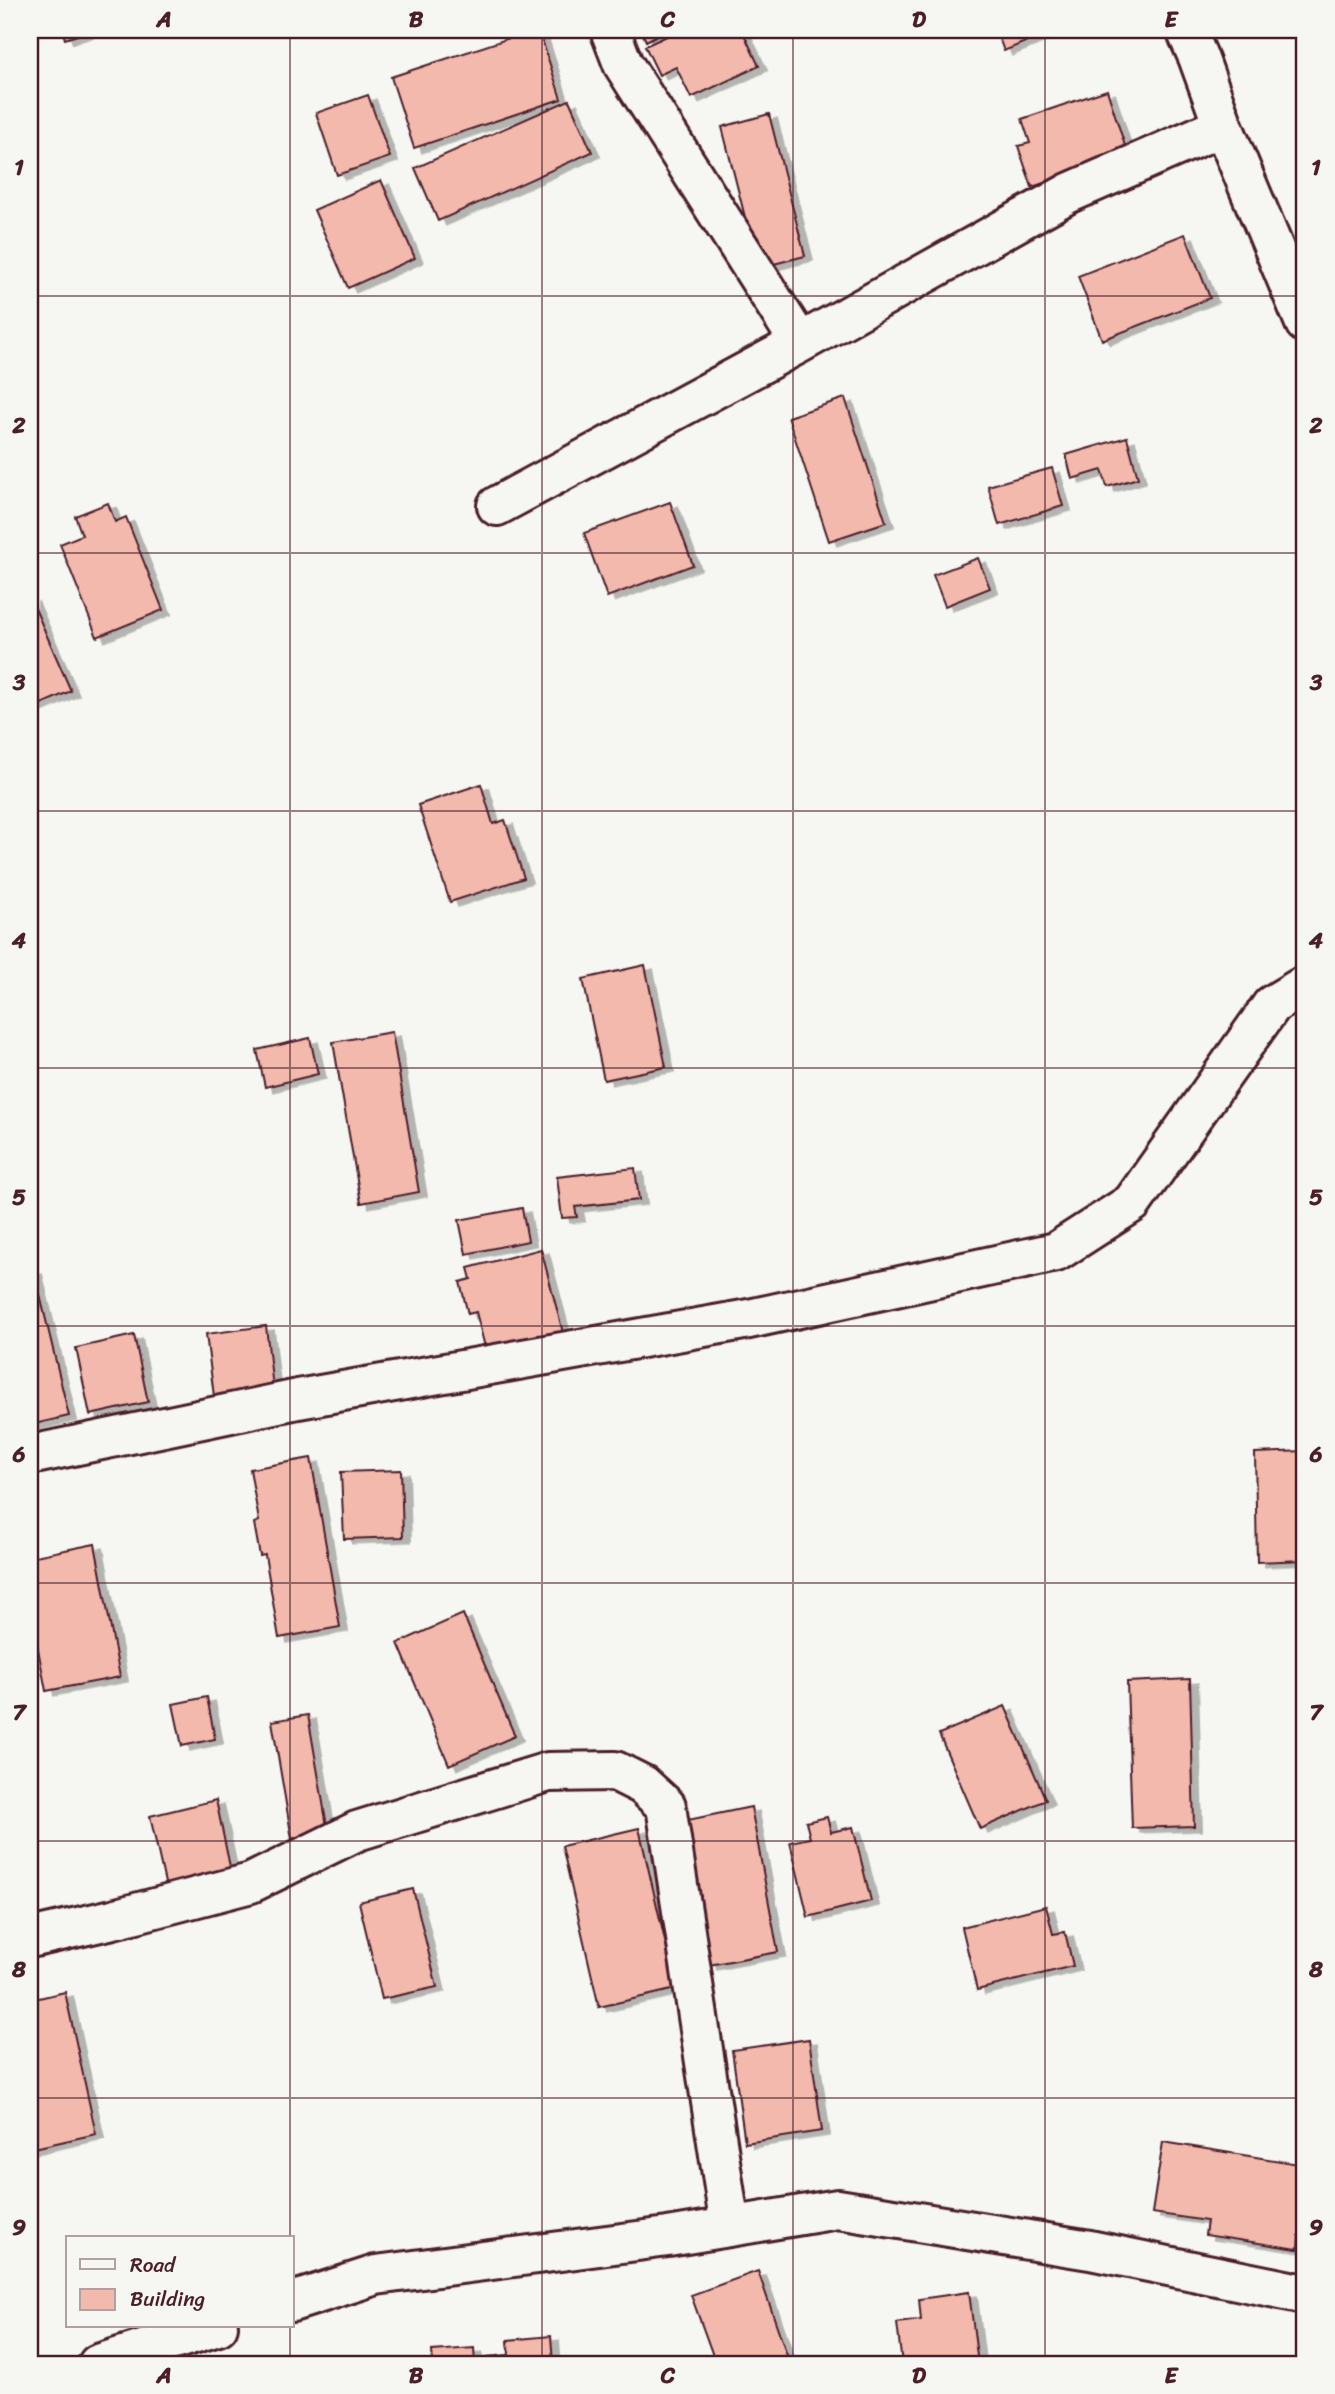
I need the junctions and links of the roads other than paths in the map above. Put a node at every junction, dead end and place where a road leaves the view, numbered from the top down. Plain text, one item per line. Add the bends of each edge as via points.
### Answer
1 (610, 30) edge
2 (1186, 30) edge
3 (1223, 126) junction
4 (1305, 323) edge
5 (800, 343) junction
6 (497, 506) dead end
7 (1305, 985) edge
8 (30, 1455) edge
9 (30, 1938) edge
10 (730, 2227) junction
11 (1305, 2294) edge
12 (294, 2301) edge
13 (212, 2328) edge
14 (98, 2364) edge

1 - 5 street via 623,64
2 - 3 street
3 - 4 street
3 - 5 street via 1069,193
5 - 6 street
7 - 8 street via 1272,1005 1132,1203 1056,1252 749,1319 298,1399
9 - 10 street via 251,1883 358,1831 548,1772 615,1771 643,1785 666,1806
10 - 11 street via 838,2209 1090,2250
10 - 12 street via 376,2275
13 - 14 street

